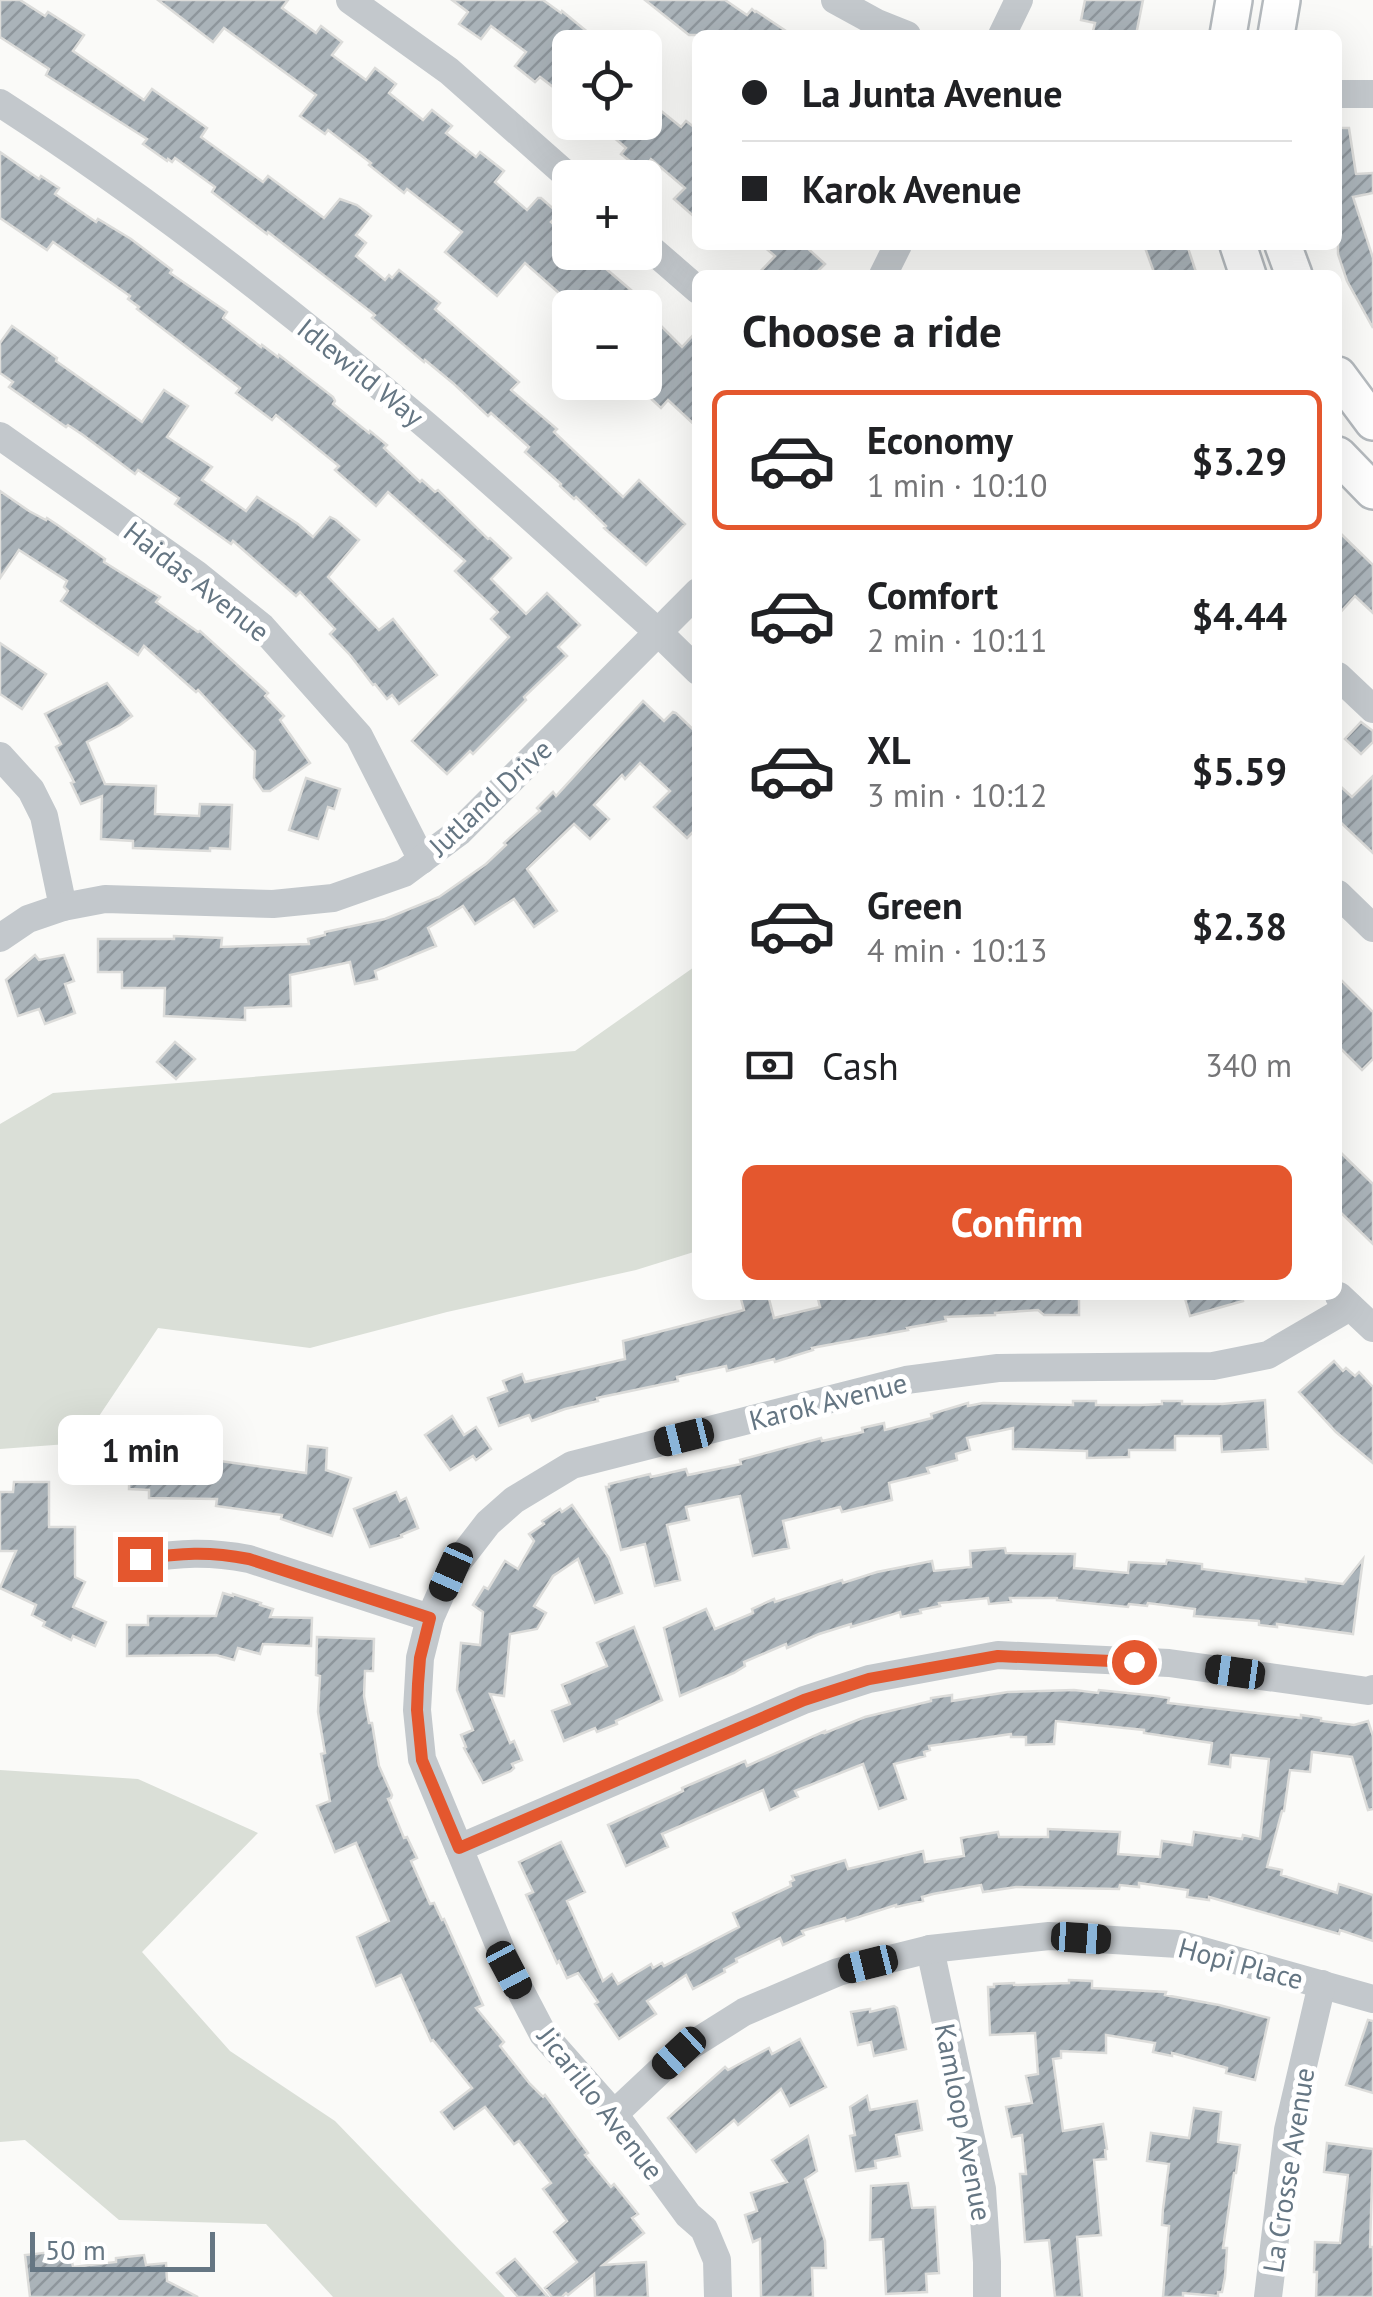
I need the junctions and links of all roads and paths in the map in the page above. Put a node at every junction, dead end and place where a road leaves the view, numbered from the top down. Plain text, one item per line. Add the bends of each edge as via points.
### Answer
1 (350, 0) edge
2 (836, 0) edge
3 (1018, 0) edge
4 (1234, 0) edge
5 (1282, 0) edge
6 (894, 30) edge
7 (1004, 30) edge
8 (1229, 30) edge
9 (1277, 30) edge
10 (1342, 94) edge
11 (1373, 94) edge
12 (0, 103) edge
13 (552, 162) edge
14 (662, 259) edge
15 (692, 285) edge
16 (1342, 380) edge
17 (1373, 422) edge
18 (0, 436) edge
19 (1342, 458) edge
20 (1373, 492) edge
21 (692, 598) edge
22 (659, 633) junction
23 (692, 665) edge
24 (1342, 680) edge
25 (1373, 709) edge
26 (0, 756) edge
27 (422, 860) junction
28 (1342, 898) edge
29 (62, 907) junction
30 (1373, 928) edge
31 (0, 938) edge
32 (1344, 1301) edge
33 (1373, 1328) edge
34 (140, 1559) dead end
35 (430, 1618) junction
36 (1373, 1689) edge
37 (459, 1848) junction
38 (930, 1949) junction
39 (1322, 1984) junction
40 (1373, 1998) edge
41 (614, 2114) junction
42 (718, 2297) edge
43 (987, 2297) edge
44 (1268, 2297) edge

1 - 13 street via 449,71
2 - 6 street
3 - 7 street
4 - 8 main road
5 - 9 main road
10 - 11 street
12 - 22 street, Idlewild Way via 246,278 409,411
14 - 15 street
16 - 17 main road
18 - 27 street, Haidas Avenue via 262,627 359,736
19 - 20 main road
21 - 22 street, Jutland Drive
22 - 23 street, Idlewild Way
22 - 27 street, Jutland Drive via 459,832
24 - 25 street
26 - 29 street via 44,816
27 - 29 street, Jutland Drive via 333,898 273,904 104,899
28 - 30 street
29 - 31 street, Jutland Drive
32 - 33 street
32 - 35 street, Karok Avenue via 1268,1355 1213,1366 998,1368 906,1380 572,1466 488,1523 451,1572
34 - 35 street via 190,1552 249,1559
35 - 37 street, Jicarillo Avenue via 418,1692 422,1760
36 - 37 street via 1168,1663 998,1656 869,1679 804,1700
37 - 41 street, Jicarillo Avenue via 543,2034
38 - 39 street, Hopi Place via 1049,1936 1178,1944
38 - 41 street, Hopi Place via 838,1972 744,2012 679,2053
38 - 43 street, Kamloop Avenue via 982,2189
39 - 40 street, Hopi Place
39 - 44 street, La Crosse Avenue via 1288,2130
41 - 42 street, Jicarillo Avenue via 704,2229 717,2260

